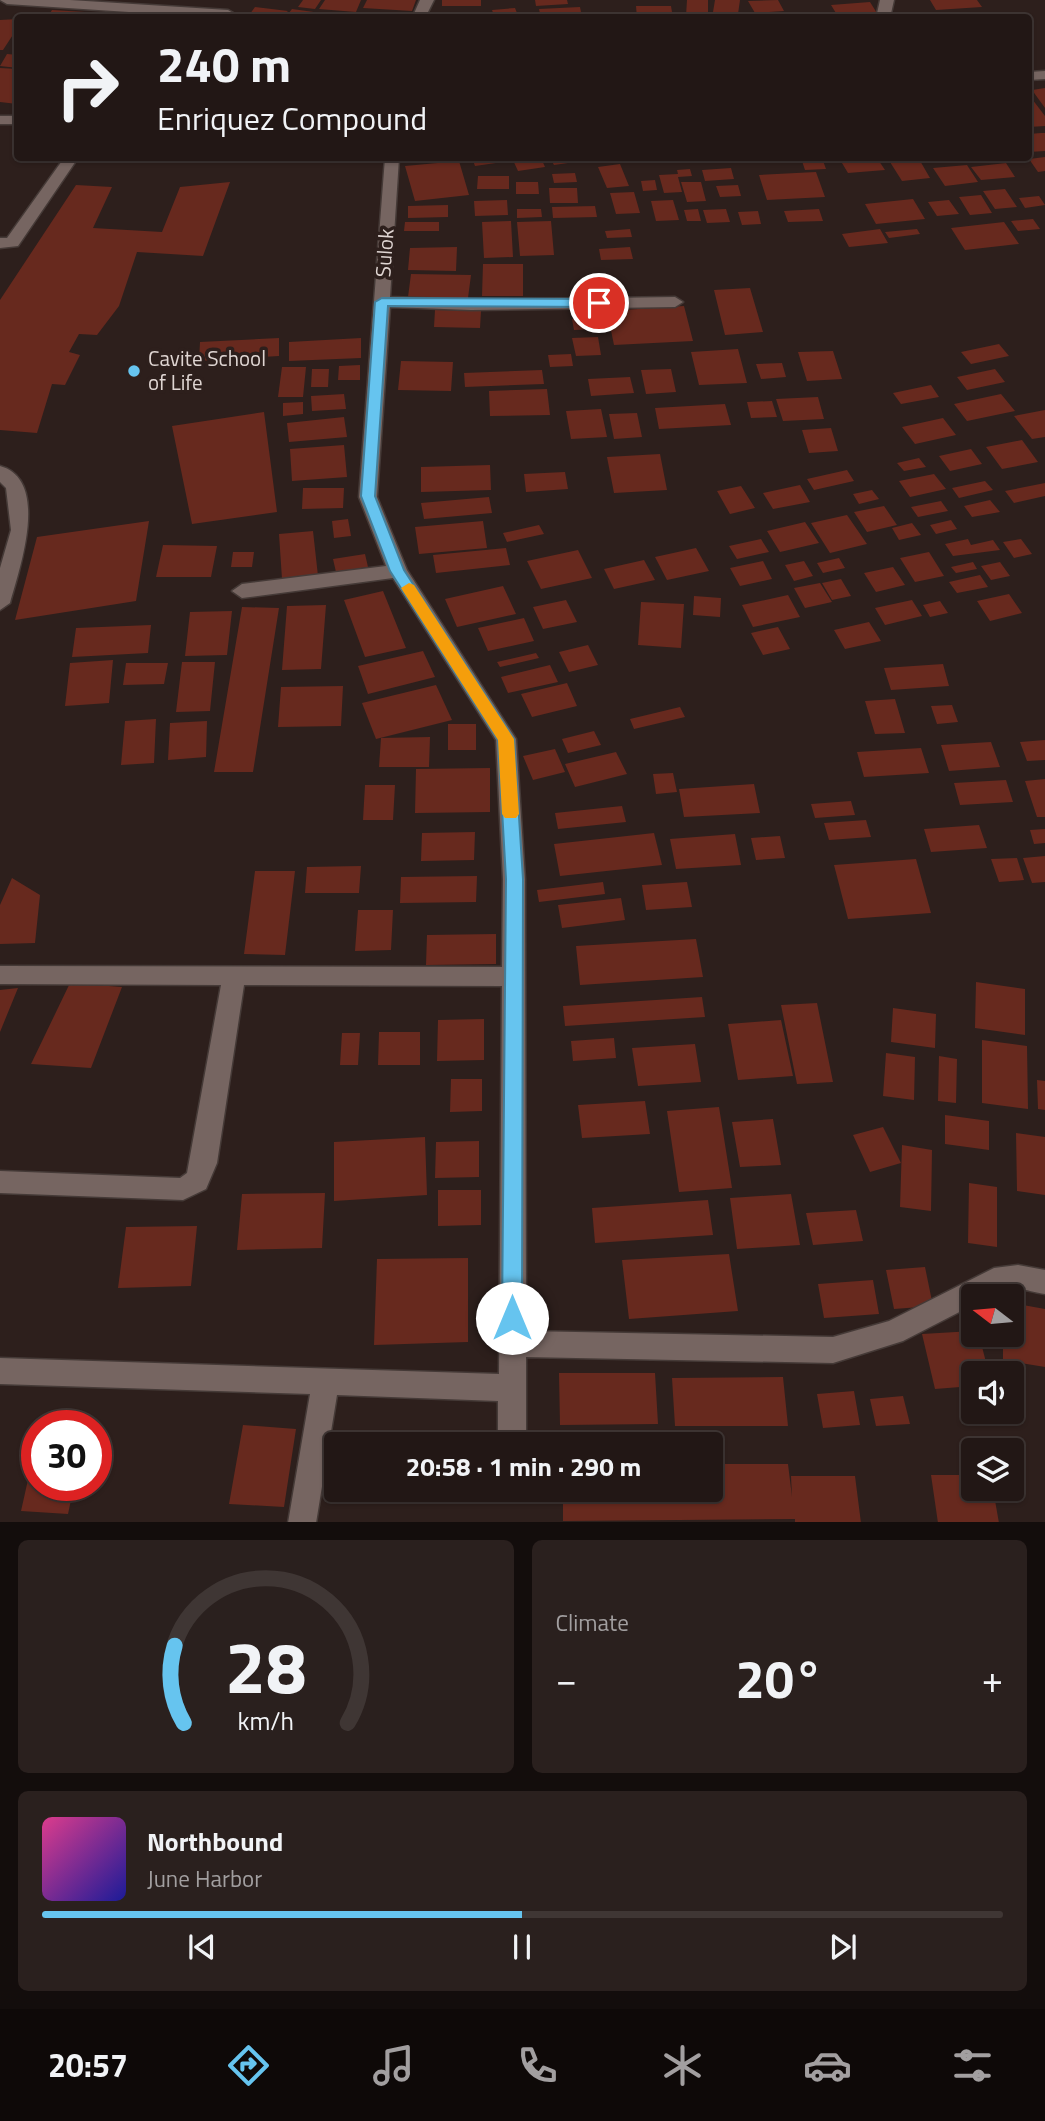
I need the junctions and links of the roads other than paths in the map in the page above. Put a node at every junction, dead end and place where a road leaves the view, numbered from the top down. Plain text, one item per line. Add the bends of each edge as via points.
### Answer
1 (6, 0) edge
2 (239, 0) edge
3 (212, 14) edge
4 (228, 14) edge
5 (69, 161) edge
6 (392, 161) edge
7 (6, 243) edge
8 (0, 258) edge
9 (382, 302) junction
10 (675, 302) dead end
11 (0, 472) edge
12 (397, 571) junction
13 (242, 591) dead end
14 (0, 603) edge
15 (0, 975) edge
16 (234, 977) junction
17 (514, 978) junction
18 (0, 1182) edge
19 (1045, 1282) edge
20 (512, 1344) junction
21 (0, 1371) edge
22 (326, 1381) junction
23 (512, 1388) junction
24 (512, 1432) edge
25 (302, 1522) edge

1 - 3 street
2 - 4 street
5 - 7 street
6 - 9 street, Sulok
7 - 8 street
9 - 10 street
9 - 12 street, Sulok via 368,496
11 - 14 street via 15,486 20,530
12 - 13 street
12 - 17 street, Sulok via 506,739
15 - 16 street
16 - 17 street
16 - 18 street via 204,1163 197,1181 183,1189
17 - 20 street, Sulok
19 - 20 street via 1018,1277 994,1280 894,1332 833,1350
20 - 23 street, Sulok
21 - 22 street
22 - 23 street
22 - 25 street
23 - 24 street, Sulok

